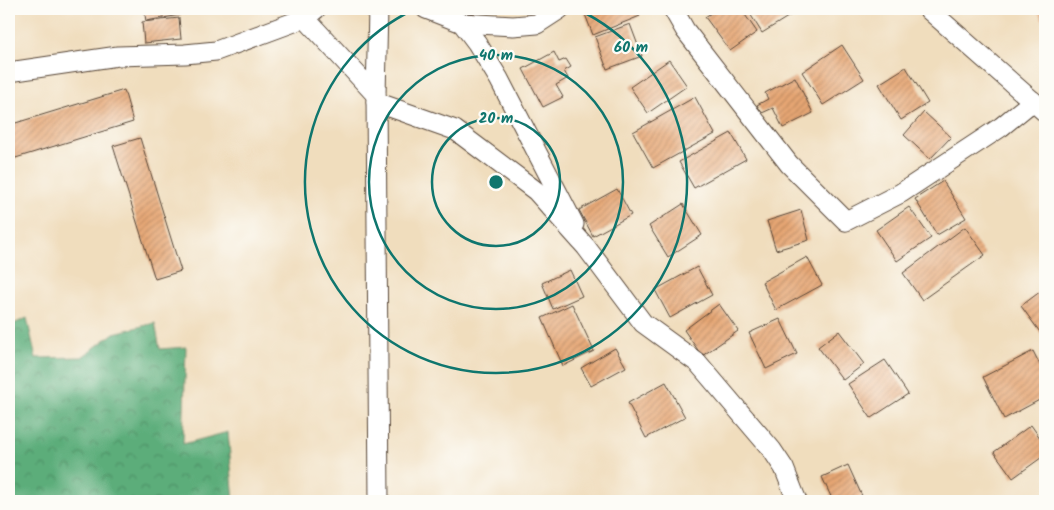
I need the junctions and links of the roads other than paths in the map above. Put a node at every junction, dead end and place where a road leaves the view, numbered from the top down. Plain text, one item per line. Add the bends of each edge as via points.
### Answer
1 (378, 9) edge
2 (426, 9) edge
3 (560, 9) edge
4 (673, 9) edge
5 (928, 9) edge
6 (310, 13) edge
7 (462, 23) junction
8 (9, 72) edge
9 (376, 98) junction
10 (1039, 106) edge
11 (586, 247) junction
12 (380, 501) edge
13 (797, 501) edge

1 - 9 street
2 - 7 street
3 - 7 street via 537,24
4 - 10 street via 685,30 789,164 846,221 901,193 1001,127
5 - 10 street
6 - 8 street via 216,51 118,56
6 - 9 street
7 - 11 street via 499,79
9 - 11 street via 455,130 536,191
9 - 12 street
11 - 13 street via 643,322 698,363 772,450 784,468

